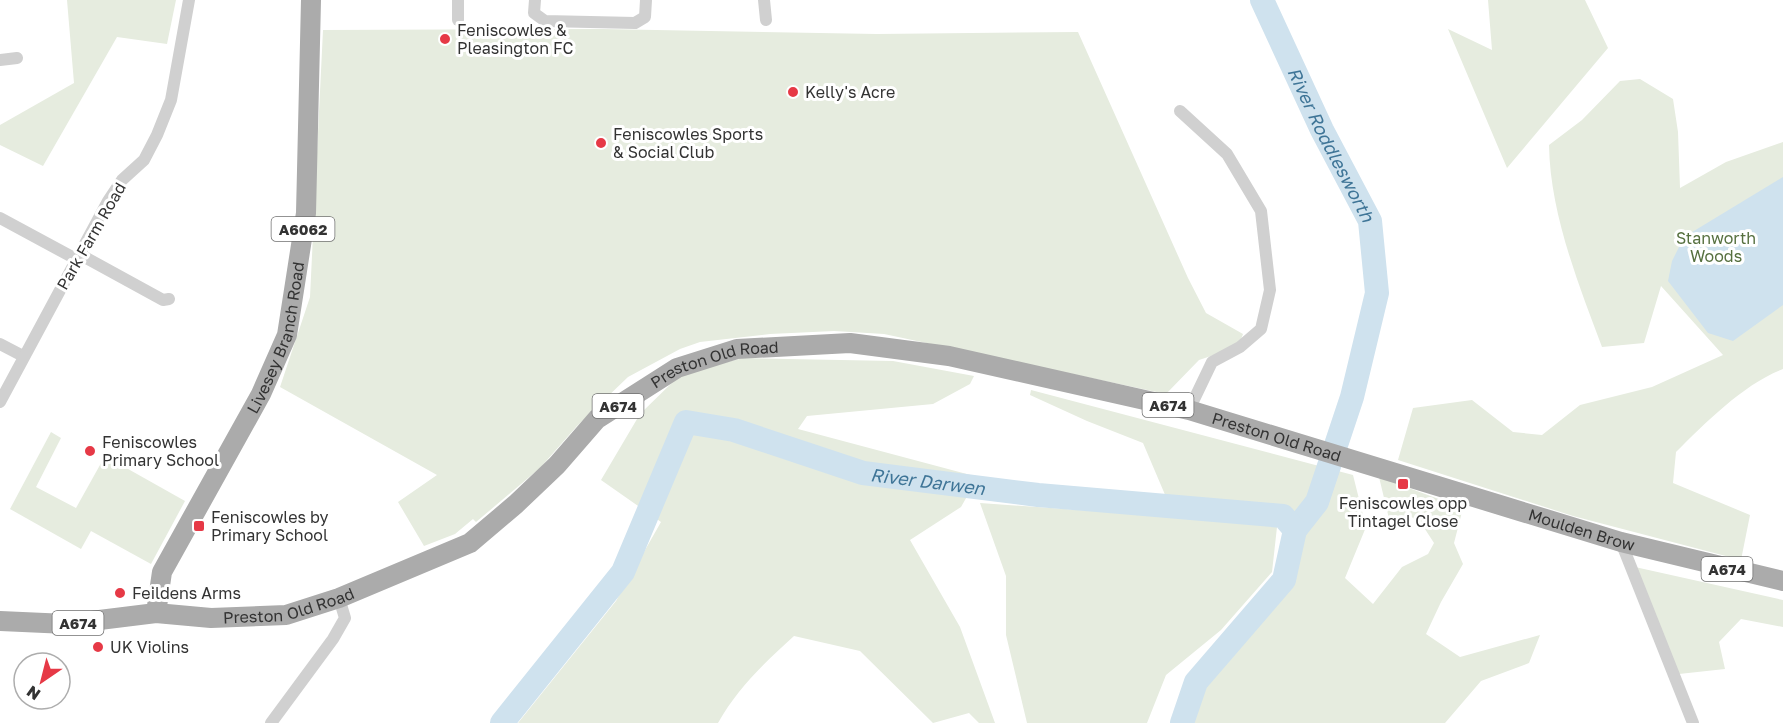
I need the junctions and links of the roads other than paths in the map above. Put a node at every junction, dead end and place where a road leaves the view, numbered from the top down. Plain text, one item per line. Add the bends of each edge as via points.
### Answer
1 (189, 0) edge
2 (311, 0) edge
3 (458, 0) edge
4 (535, 0) edge
5 (646, 0) edge
6 (764, 0) edge
7 (458, 20) dead end
8 (766, 20) dead end
9 (17, 58) dead end
10 (0, 60) edge
11 (1180, 111) dead end
12 (0, 218) edge
13 (78, 256) junction
14 (169, 299) dead end
15 (0, 344) edge
16 (23, 356) junction
17 (0, 402) edge
18 (1189, 410) junction
19 (1383, 468) joint
20 (1621, 542) junction
21 (1783, 581) edge
22 (339, 598) junction
23 (156, 613) junction
24 (0, 621) edge
25 (271, 723) edge
26 (1693, 723) edge

1 - 13 street, Park Farm Road via 171,100 157,135 144,160 122,180 108,201
2 - 23 main road, Livesey Branch Road / A6062 via 306,213 287,335 261,394 162,572
3 - 7 street
4 - 5 street via 534,13 545,21 635,22 645,17
6 - 8 street
9 - 10 street
11 - 18 street via 1227,154 1261,212 1270,290 1261,329 1240,347 1212,362
12 - 13 street
13 - 14 street via 163,300
13 - 16 street, Park Farm Road
15 - 16 street
16 - 17 street, Park Farm Road
18 - 19 main road, Preston Old Road / A674
18 - 22 main road, Preston Old Road / A674 via 938,354 850,343 737,349 676,368 597,419 557,465 470,543
19 - 20 main road, Moulden Brow / A674
20 - 21 main road, Moulden Brow / A674
20 - 26 street
22 - 23 main road, Preston Old Road / A674 via 286,615 212,618
22 - 25 street via 345,618
23 - 24 main road, Preston Old Road / A674 via 67,624

